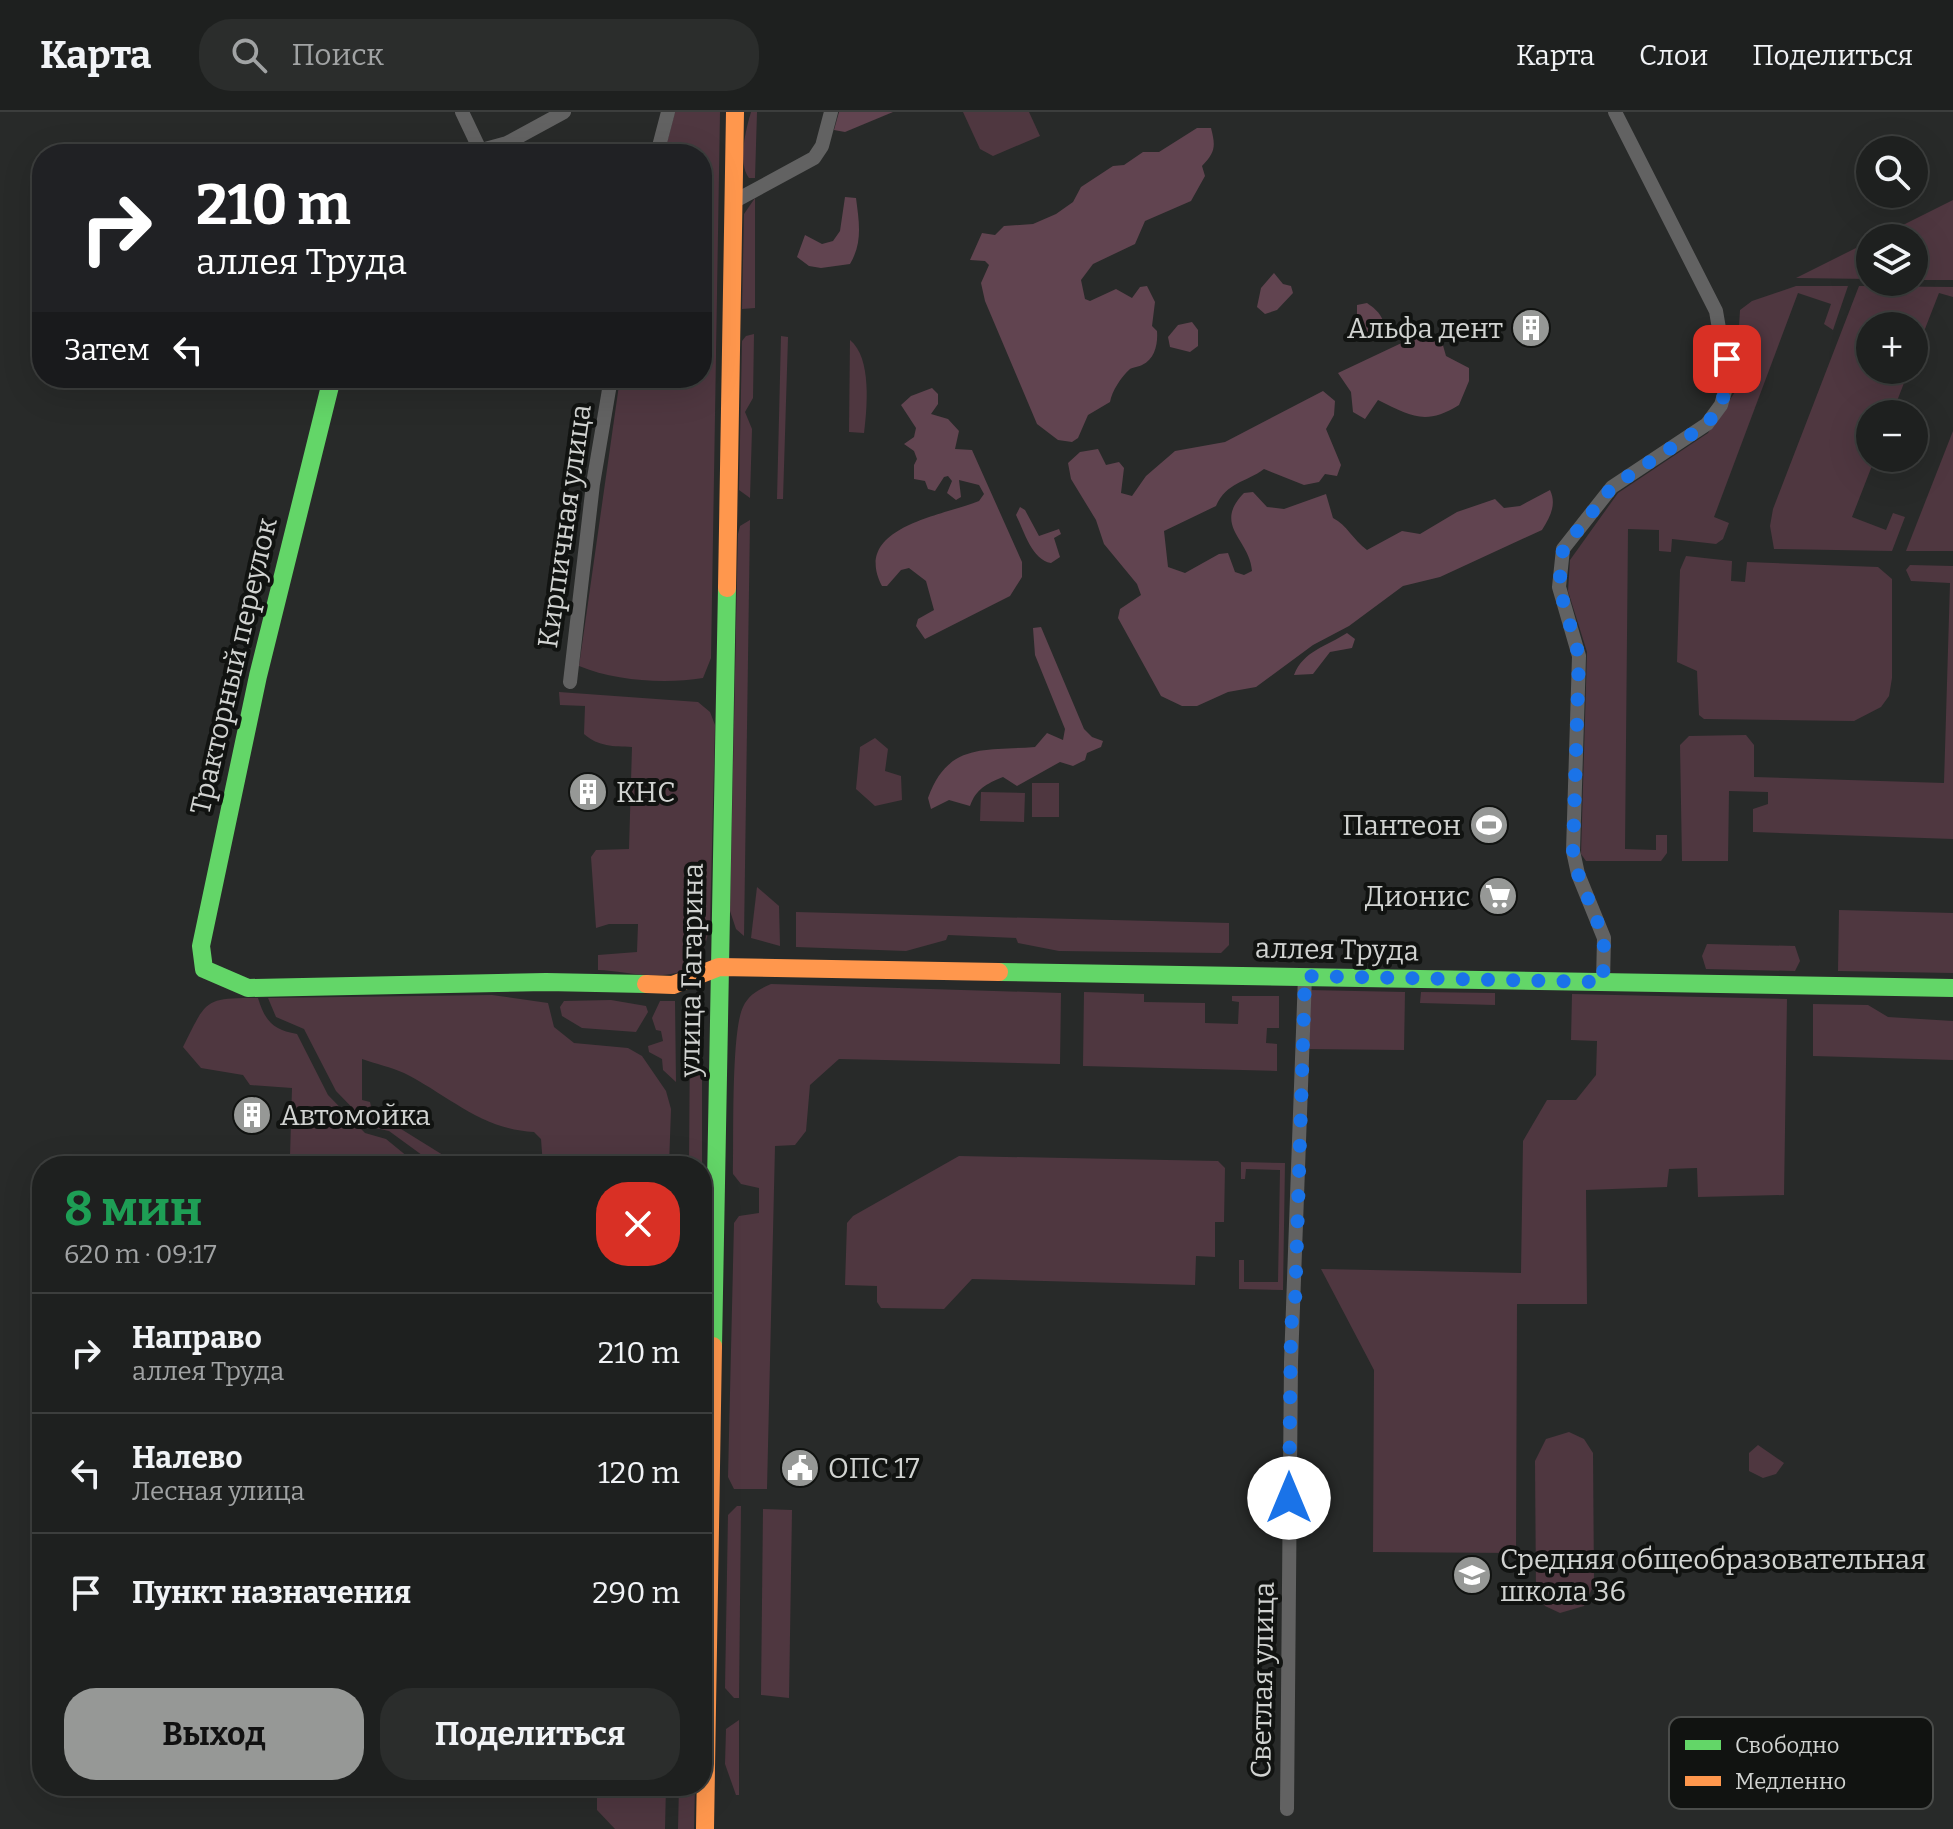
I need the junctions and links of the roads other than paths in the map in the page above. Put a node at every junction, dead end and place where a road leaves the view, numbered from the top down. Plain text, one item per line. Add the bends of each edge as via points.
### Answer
1 (462, 112) edge
2 (564, 112) edge
3 (668, 112) edge
4 (735, 112) edge
5 (831, 112) edge
6 (1615, 112) edge
7 (471, 144) edge
8 (504, 144) edge
9 (660, 144) edge
10 (733, 202) junction
11 (330, 388) edge
12 (609, 388) edge
13 (570, 682) dead end
14 (719, 967) junction
15 (1305, 976) junction
16 (1603, 982) junction
17 (1953, 988) edge
18 (712, 1398) edge
19 (706, 1796) edge
20 (1287, 1809) dead end
21 (705, 1829) edge

1 - 7 street
2 - 8 street
3 - 9 street
4 - 10 street, улица Гагарина
5 - 10 street via 814,158
6 - 16 street via 1716,311 1728,381 1721,405 1707,424 1612,487 1563,549 1559,566 1559,587 1579,656 1573,851 1604,938
10 - 14 street, улица Гагарина
11 - 14 street, Тракторный переулок via 225,820 201,946 204,969 248,988 673,985
12 - 13 street, Кирпичная улица
14 - 15 street, аллея Труда
14 - 18 street, улица Гагарина
15 - 16 street, аллея Труда
15 - 20 street, Светлая улица via 1291,1338
16 - 17 street, аллея Труда
19 - 21 street, улица Гагарина

